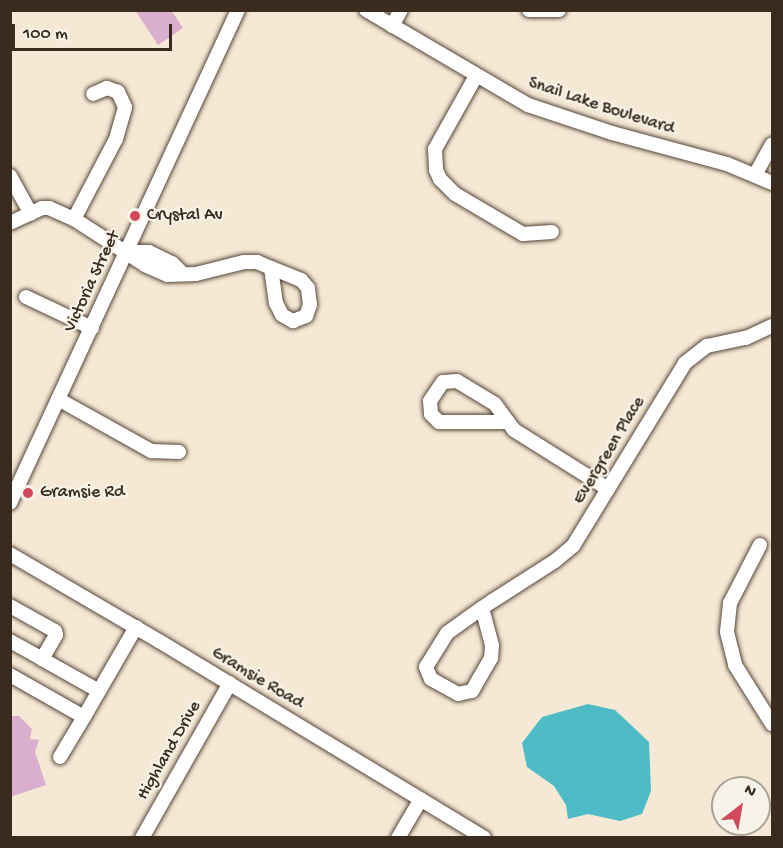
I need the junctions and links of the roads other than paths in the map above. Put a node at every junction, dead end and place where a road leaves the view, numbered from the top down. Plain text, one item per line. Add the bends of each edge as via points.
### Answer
1 (238, 10) edge
2 (366, 10) edge
3 (401, 10) edge
4 (529, 10) edge
5 (559, 10) edge
6 (392, 26) junction
7 (476, 76) junction
8 (93, 94) dead end
9 (772, 144) edge
10 (755, 175) junction
11 (10, 176) edge
12 (772, 183) edge
13 (31, 214) junction
14 (74, 219) junction
15 (10, 224) edge
16 (552, 232) dead end
17 (127, 252) junction
18 (271, 268) dead end
19 (26, 297) dead end
20 (772, 326) edge
21 (92, 328) junction
22 (58, 399) junction
23 (508, 422) junction
24 (179, 452) dead end
25 (608, 489) junction
26 (10, 503) edge
27 (760, 545) dead end
28 (10, 554) edge
29 (10, 606) edge
30 (482, 608) junction
31 (136, 627) junction
32 (10, 641) edge
33 (42, 659) junction
34 (10, 675) edge
35 (230, 683) junction
36 (99, 691) junction
37 (84, 717) junction
38 (772, 724) edge
39 (60, 757) dead end
40 (421, 799) junction
41 (142, 837) edge
42 (398, 837) edge
43 (484, 837) edge

1 - 17 street, Victoria Street
2 - 6 street, Snail Lake Boulevard
3 - 6 street
4 - 5 street
6 - 7 street, Snail Lake Boulevard
7 - 10 street, Snail Lake Boulevard via 536,108
7 - 16 street via 435,148 440,179 454,194 523,234
8 - 14 street via 107,88 118,92 125,107 116,139
9 - 10 street
10 - 12 street, Snail Lake Boulevard
11 - 13 street
13 - 14 street via 45,207
13 - 15 street
14 - 17 street
17 - 18 street via 167,275 196,274 244,262 258,262
17 - 21 street, Victoria Street
19 - 21 street
20 - 25 street, Evergreen Place via 746,338 707,346 685,363
21 - 22 street, Victoria Street
22 - 24 street via 151,451
22 - 26 street, Victoria Street
23 - 23 street via 495,404 457,381 443,382 430,401 431,414 439,422
23 - 25 street via 514,430
25 - 30 street, Evergreen Place via 582,534 562,556
27 - 38 street via 730,603 727,632 735,665
28 - 31 street, Gramsie Road
29 - 33 street via 55,631
30 - 30 street, Evergreen Place via 447,633 426,667 431,679 458,694 472,691 491,658 492,645
31 - 35 street, Gramsie Road
31 - 36 street
32 - 33 street
33 - 36 street
34 - 37 street
35 - 40 street, Gramsie Road
35 - 41 street, Highland Drive
36 - 37 street
37 - 39 street
40 - 42 street
40 - 43 street, Gramsie Road

